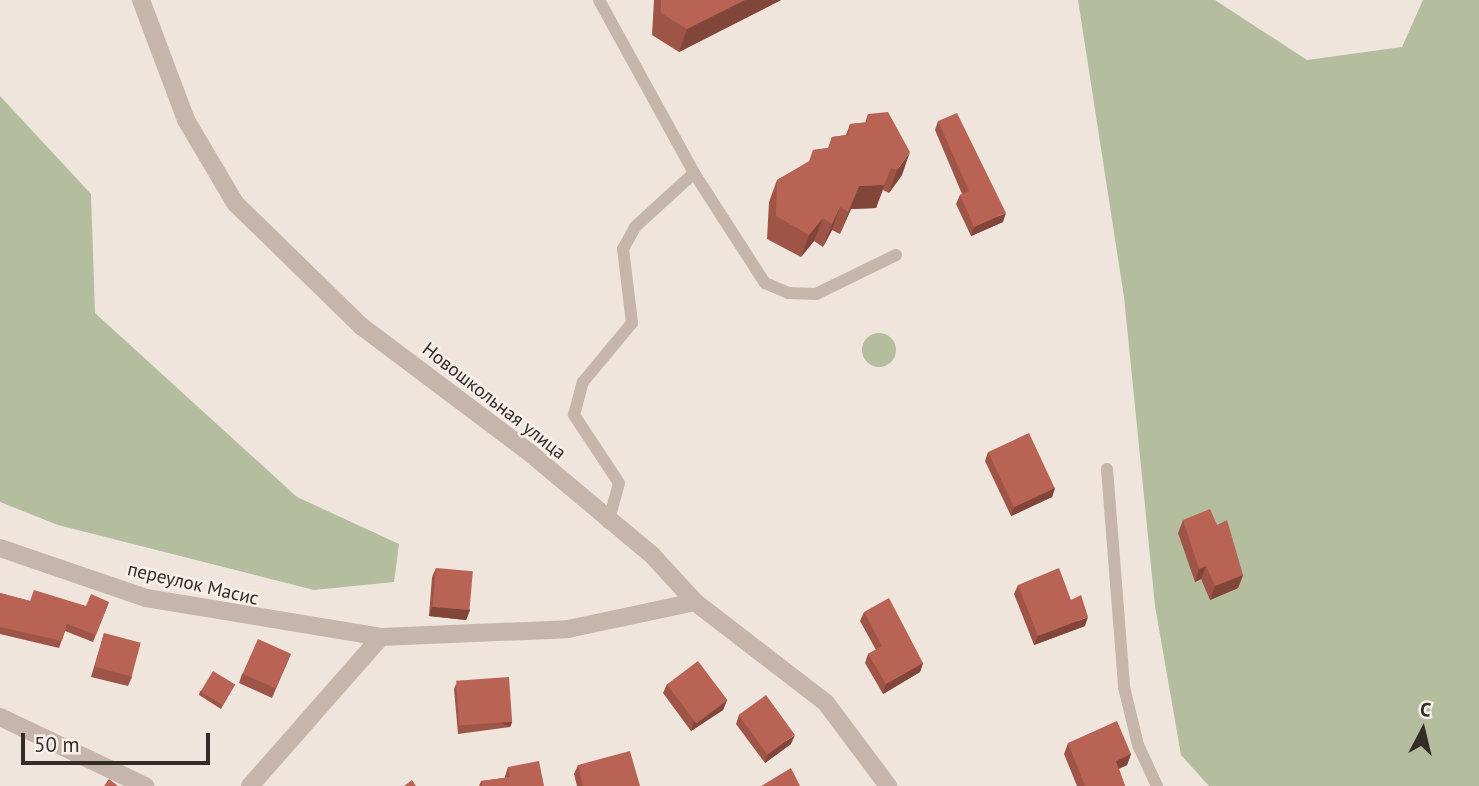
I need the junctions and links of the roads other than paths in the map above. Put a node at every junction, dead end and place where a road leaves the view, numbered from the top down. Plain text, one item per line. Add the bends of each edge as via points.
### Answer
1 (141, 0) edge
2 (599, 0) edge
3 (694, 173) junction
4 (896, 255) dead end
5 (1107, 469) dead end
6 (608, 523) junction
7 (0, 548) edge
8 (695, 602) junction
9 (381, 637) junction
10 (0, 716) edge
11 (145, 786) edge
12 (250, 786) edge
13 (888, 786) edge
14 (1157, 786) edge

1 - 6 street, Новошкольная улица via 186,120 235,203 361,326 530,453
2 - 3 lane
3 - 4 lane via 765,284 788,293 816,293
3 - 6 lane via 626,238 632,323 575,397 580,432 619,483
5 - 14 lane via 1124,687 1138,745
6 - 8 street, Новошкольная улица via 652,555
7 - 9 street, переулок Масис via 146,598
8 - 9 street, переулок Масис via 568,629
8 - 13 street, Новошкольная улица via 826,704
9 - 12 street
10 - 11 street

